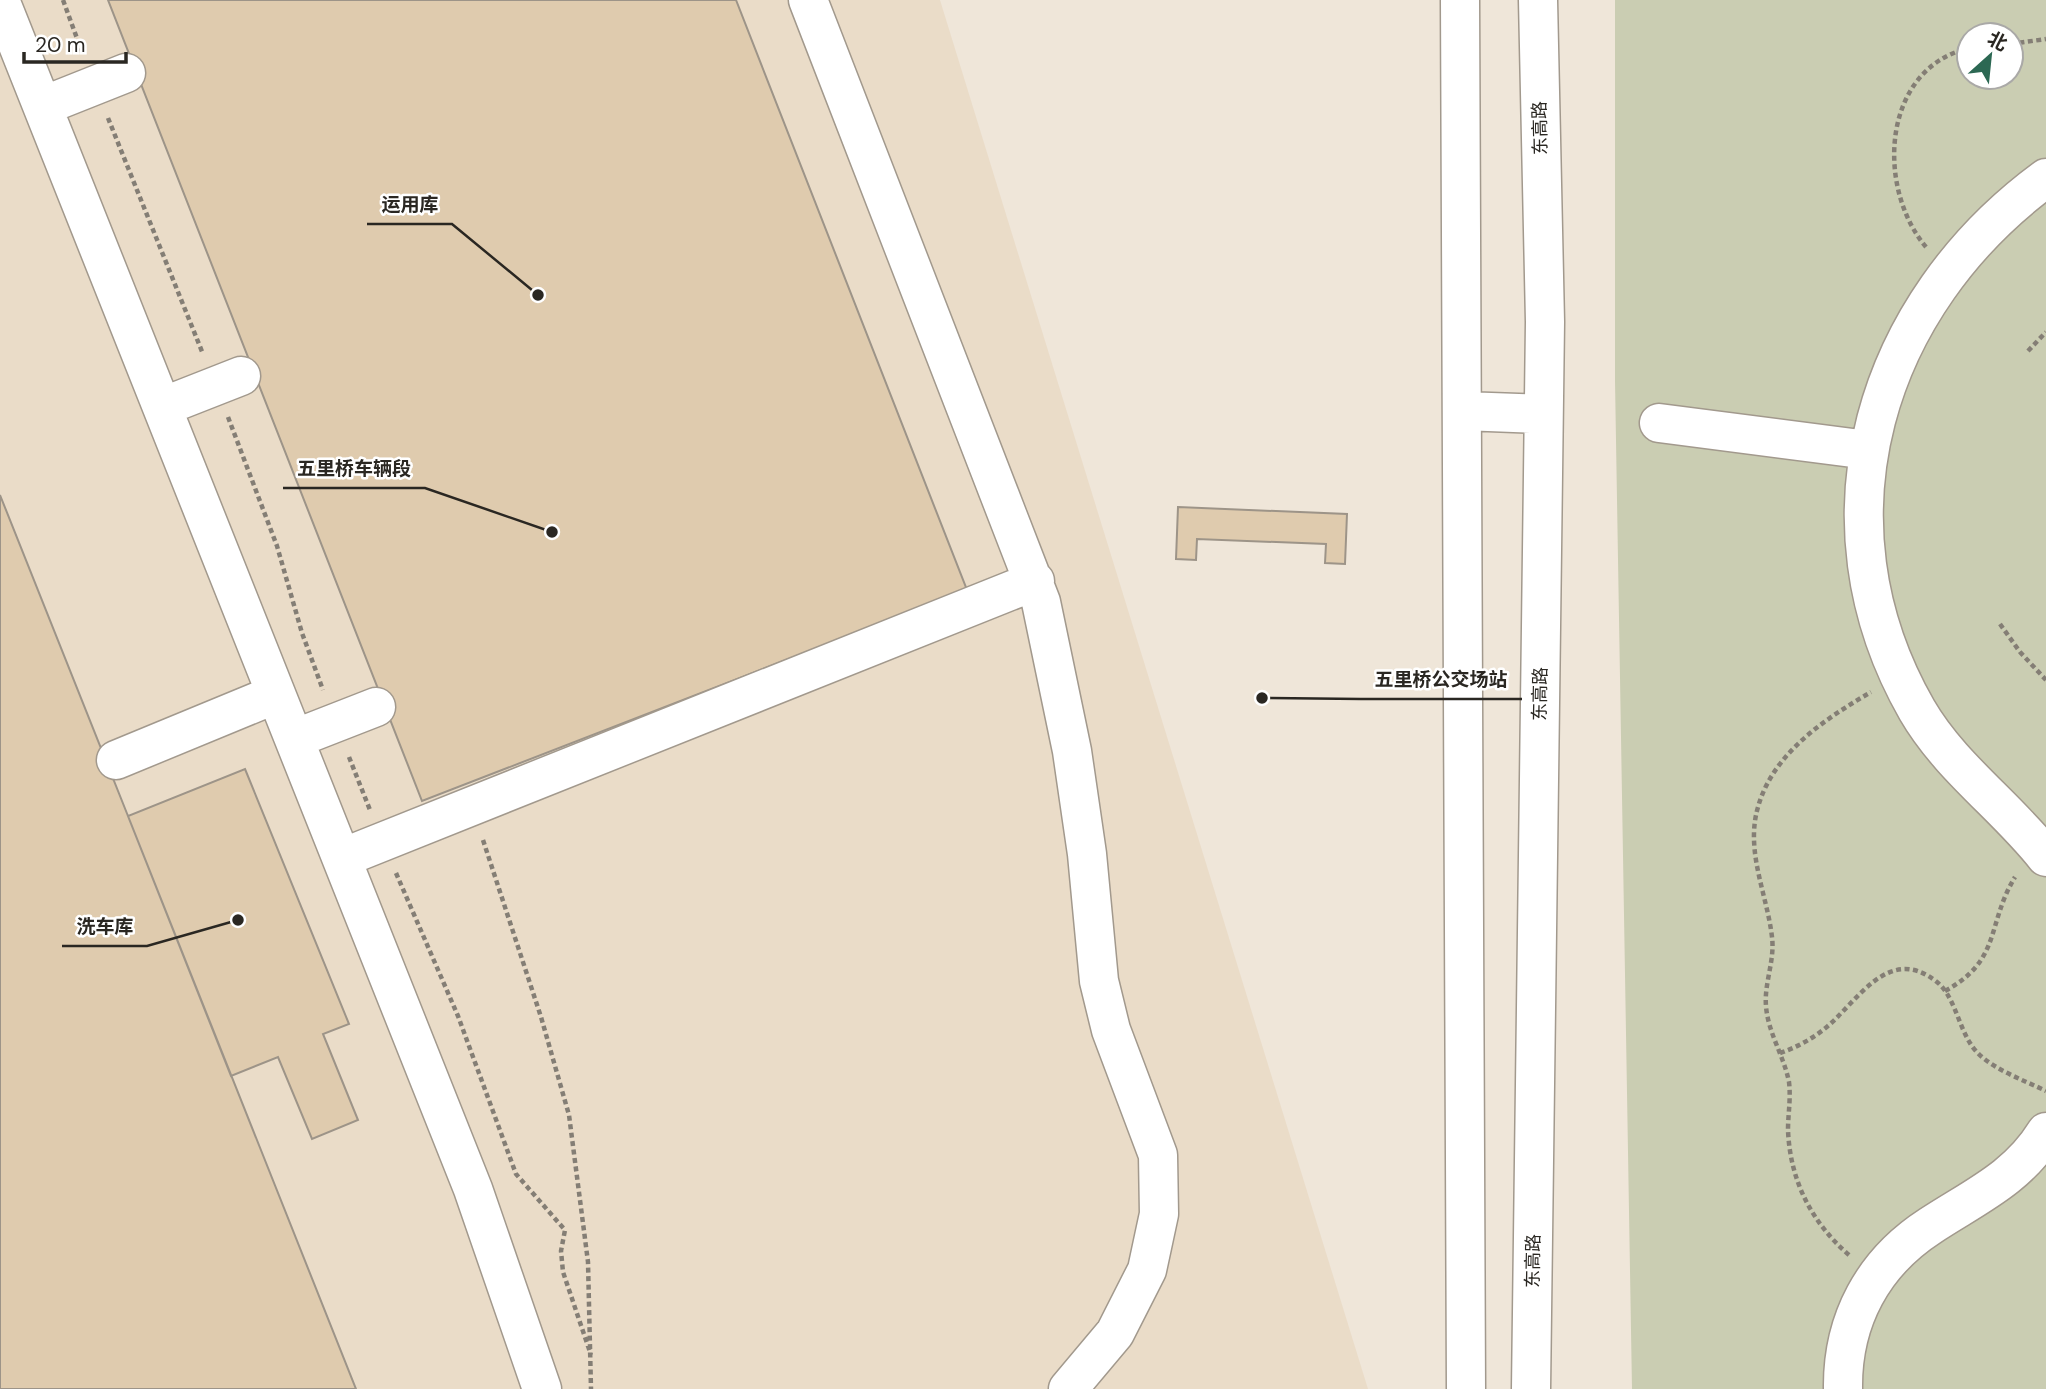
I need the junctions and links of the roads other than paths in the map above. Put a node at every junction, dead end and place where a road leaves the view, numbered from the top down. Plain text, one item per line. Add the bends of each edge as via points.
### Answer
1 (0, 0) edge
2 (808, 0) edge
3 (1460, 0) edge
4 (1538, 0) edge
5 (111, 79) road end
6 (43, 106) junction
7 (2046, 178) edge
8 (229, 381) road end
9 (162, 407) junction
10 (1463, 411) junction
11 (1544, 414) junction
12 (1659, 424) dead end
13 (1868, 450) junction
14 (1035, 582) junction
15 (276, 694) junction
16 (376, 706) dead end
17 (295, 739) junction
18 (116, 760) dead end
19 (2041, 850) edge
20 (342, 858) junction
21 (2046, 1132) edge
22 (542, 1389) edge
23 (1068, 1389) edge
24 (1466, 1389) edge
25 (1531, 1389) edge
26 (1843, 1389) edge

1 - 6 street
2 - 14 street
3 - 10 street
4 - 11 street, 东高路
5 - 6 street
6 - 9 street
7 - 13 street via 1991,224 1951,268 1901,352
8 - 9 street
9 - 15 street
10 - 11 street
10 - 24 street
11 - 25 street, 东高路
12 - 13 street
13 - 19 street via 1862,512 1865,555 1884,638 1899,677 1941,745
14 - 20 street
14 - 23 street via 1072,751 1099,981 1111,1030 1151,1129 1160,1168 1157,1232 1140,1290 1115,1333
15 - 17 street
15 - 18 street
16 - 17 street
17 - 20 street
20 - 22 street via 477,1199
21 - 26 street via 2010,1176 1916,1235 1876,1275 1849,1333

